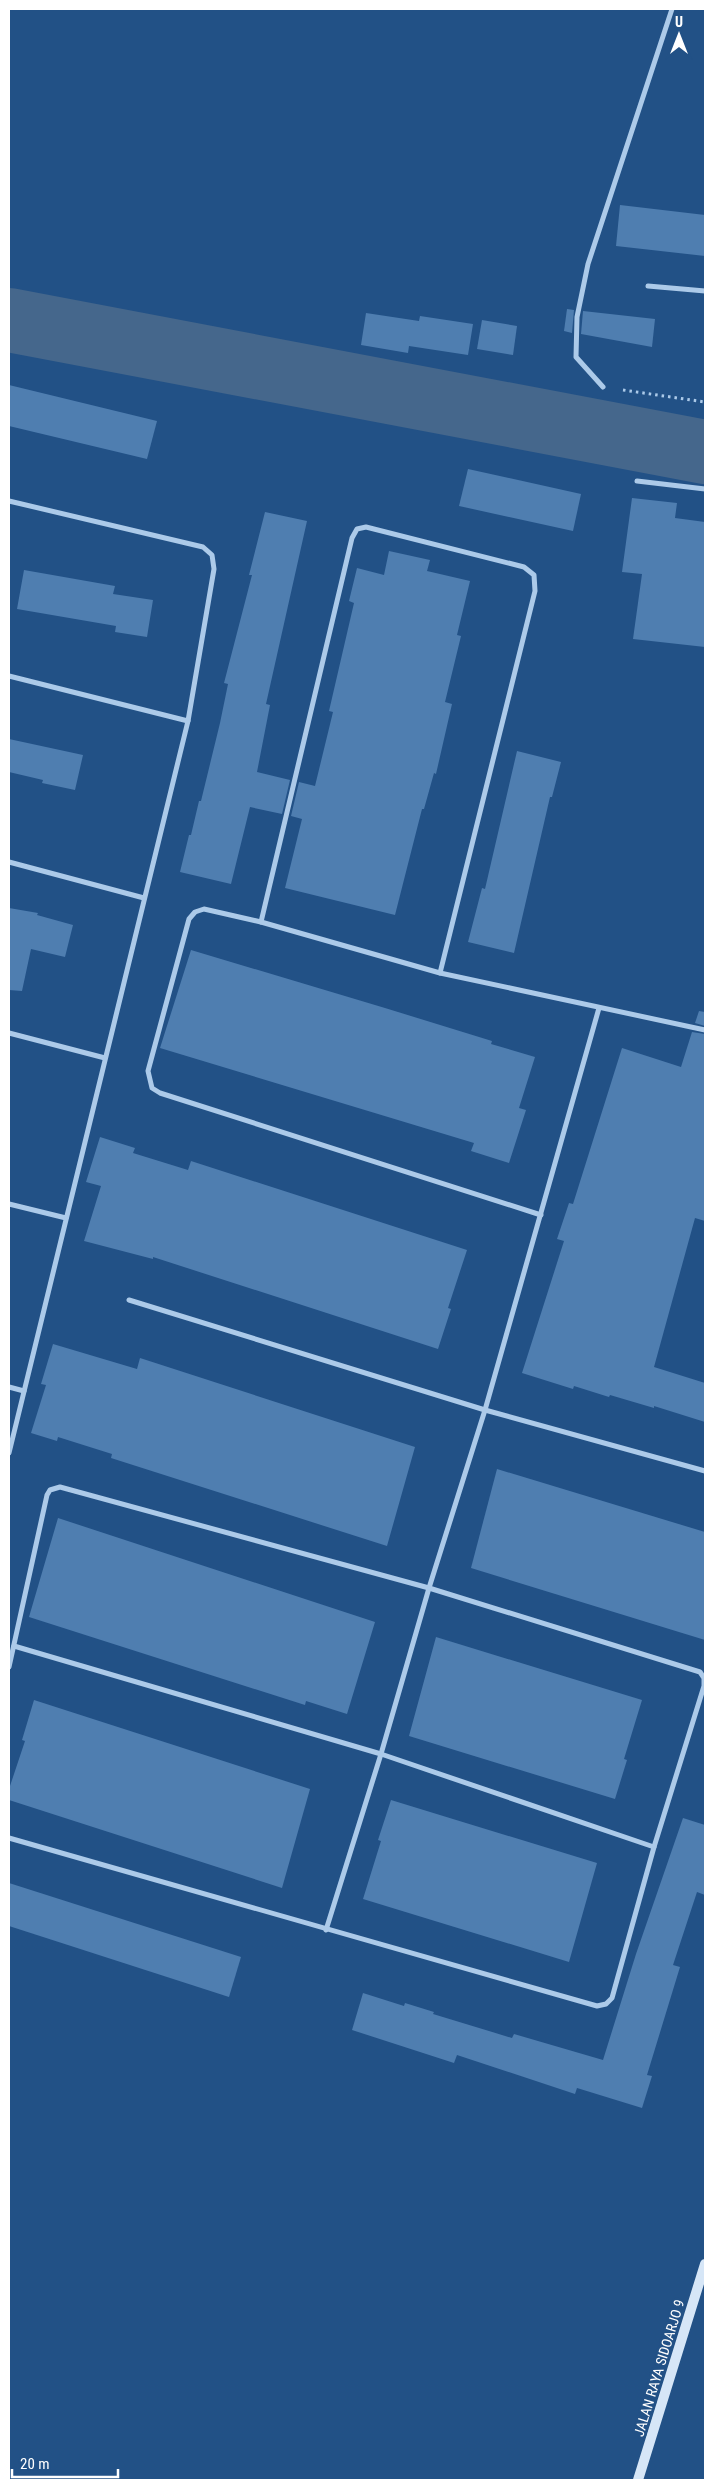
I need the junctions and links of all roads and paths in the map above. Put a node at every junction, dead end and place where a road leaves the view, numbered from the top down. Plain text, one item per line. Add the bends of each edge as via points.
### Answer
1 (672, 9) edge
2 (648, 286) dead end
3 (705, 290) edge
4 (603, 387) joint
5 (705, 402) edge
6 (637, 481) dead end
7 (705, 489) edge
8 (9, 501) edge
9 (9, 676) edge
10 (188, 721) junction
11 (9, 862) edge
12 (144, 898) junction
13 (260, 922) junction
14 (440, 972) junction
15 (599, 1008) junction
16 (705, 1030) edge
17 (9, 1033) edge
18 (105, 1058) junction
19 (9, 1204) edge
20 (541, 1215) junction
21 (66, 1218) junction
22 (129, 1300) dead end
23 (9, 1387) edge
24 (24, 1391) junction
25 (485, 1410) junction
26 (9, 1453) edge
27 (705, 1471) edge
28 (428, 1588) junction
29 (14, 1646) junction
30 (9, 1668) edge
31 (381, 1754) junction
32 (9, 1838) edge
33 (654, 1847) junction
34 (326, 1930) junction
35 (705, 2264) edge
36 (638, 2480) edge

1 - 4 street via 588,264 577,317 576,356
2 - 3 street
4 - 5 path
6 - 7 street
8 - 10 street via 203,547 212,555 214,569
9 - 10 street
10 - 12 street
11 - 12 street
12 - 18 street
13 - 14 street
13 - 14 street via 352,538 357,529 366,527 524,568 534,575 535,592
13 - 20 street via 204,909 189,919 148,1071 152,1088
14 - 15 street
15 - 16 street
15 - 20 street
17 - 18 street
18 - 21 street
19 - 21 street
20 - 25 street
21 - 24 street
22 - 25 street
23 - 24 street
24 - 26 street
25 - 27 street
25 - 28 street
28 - 29 street via 60,1487 50,1490 47,1495
28 - 31 street
28 - 33 street via 700,1672 704,1686
29 - 30 street
29 - 31 street
31 - 33 street
31 - 34 street
32 - 34 street
33 - 34 street via 612,1998 606,2004 597,2006
35 - 36 street, JALAN RAYA SIDOARJO 9

